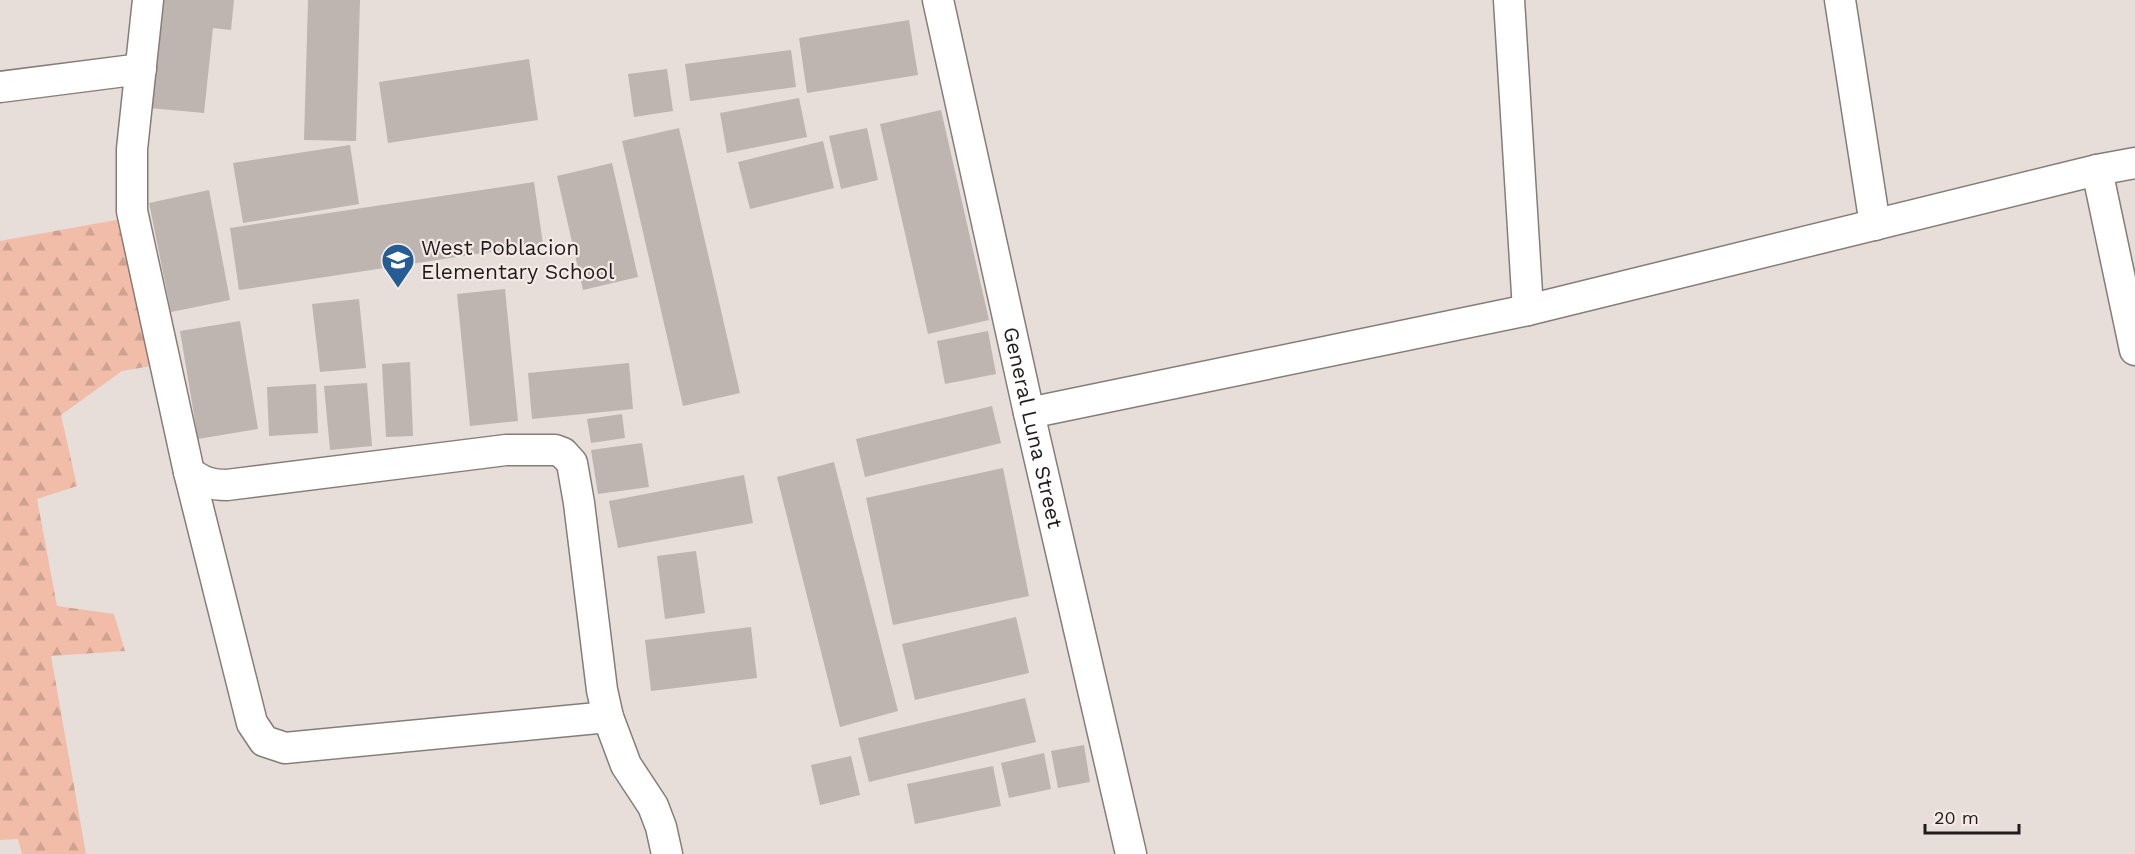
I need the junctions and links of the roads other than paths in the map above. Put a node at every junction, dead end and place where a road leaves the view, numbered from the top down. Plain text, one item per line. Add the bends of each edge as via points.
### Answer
1 (148, 0) edge
2 (938, 0) edge
3 (1509, 0) edge
4 (1840, 0) edge
5 (141, 69) junction
6 (0, 87) edge
7 (2135, 163) edge
8 (2097, 170) junction
9 (1875, 225) junction
10 (1528, 310) junction
11 (2135, 350) edge
12 (1029, 413) junction
13 (189, 472) junction
14 (608, 717) junction
15 (667, 854) edge
16 (1131, 854) edge

1 - 5 street
2 - 12 street, General Luna Street
3 - 10 street
4 - 9 street
5 - 6 street
5 - 13 street via 132,149 132,211
7 - 8 street
8 - 9 street
8 - 11 street
9 - 10 street
10 - 12 street
12 - 16 street, General Luna Street
13 - 14 street via 252,723 264,741 285,748
13 - 14 street via 201,481 227,485 506,450 541,448 563,453 572,463 579,503
14 - 15 street via 626,765 653,806

